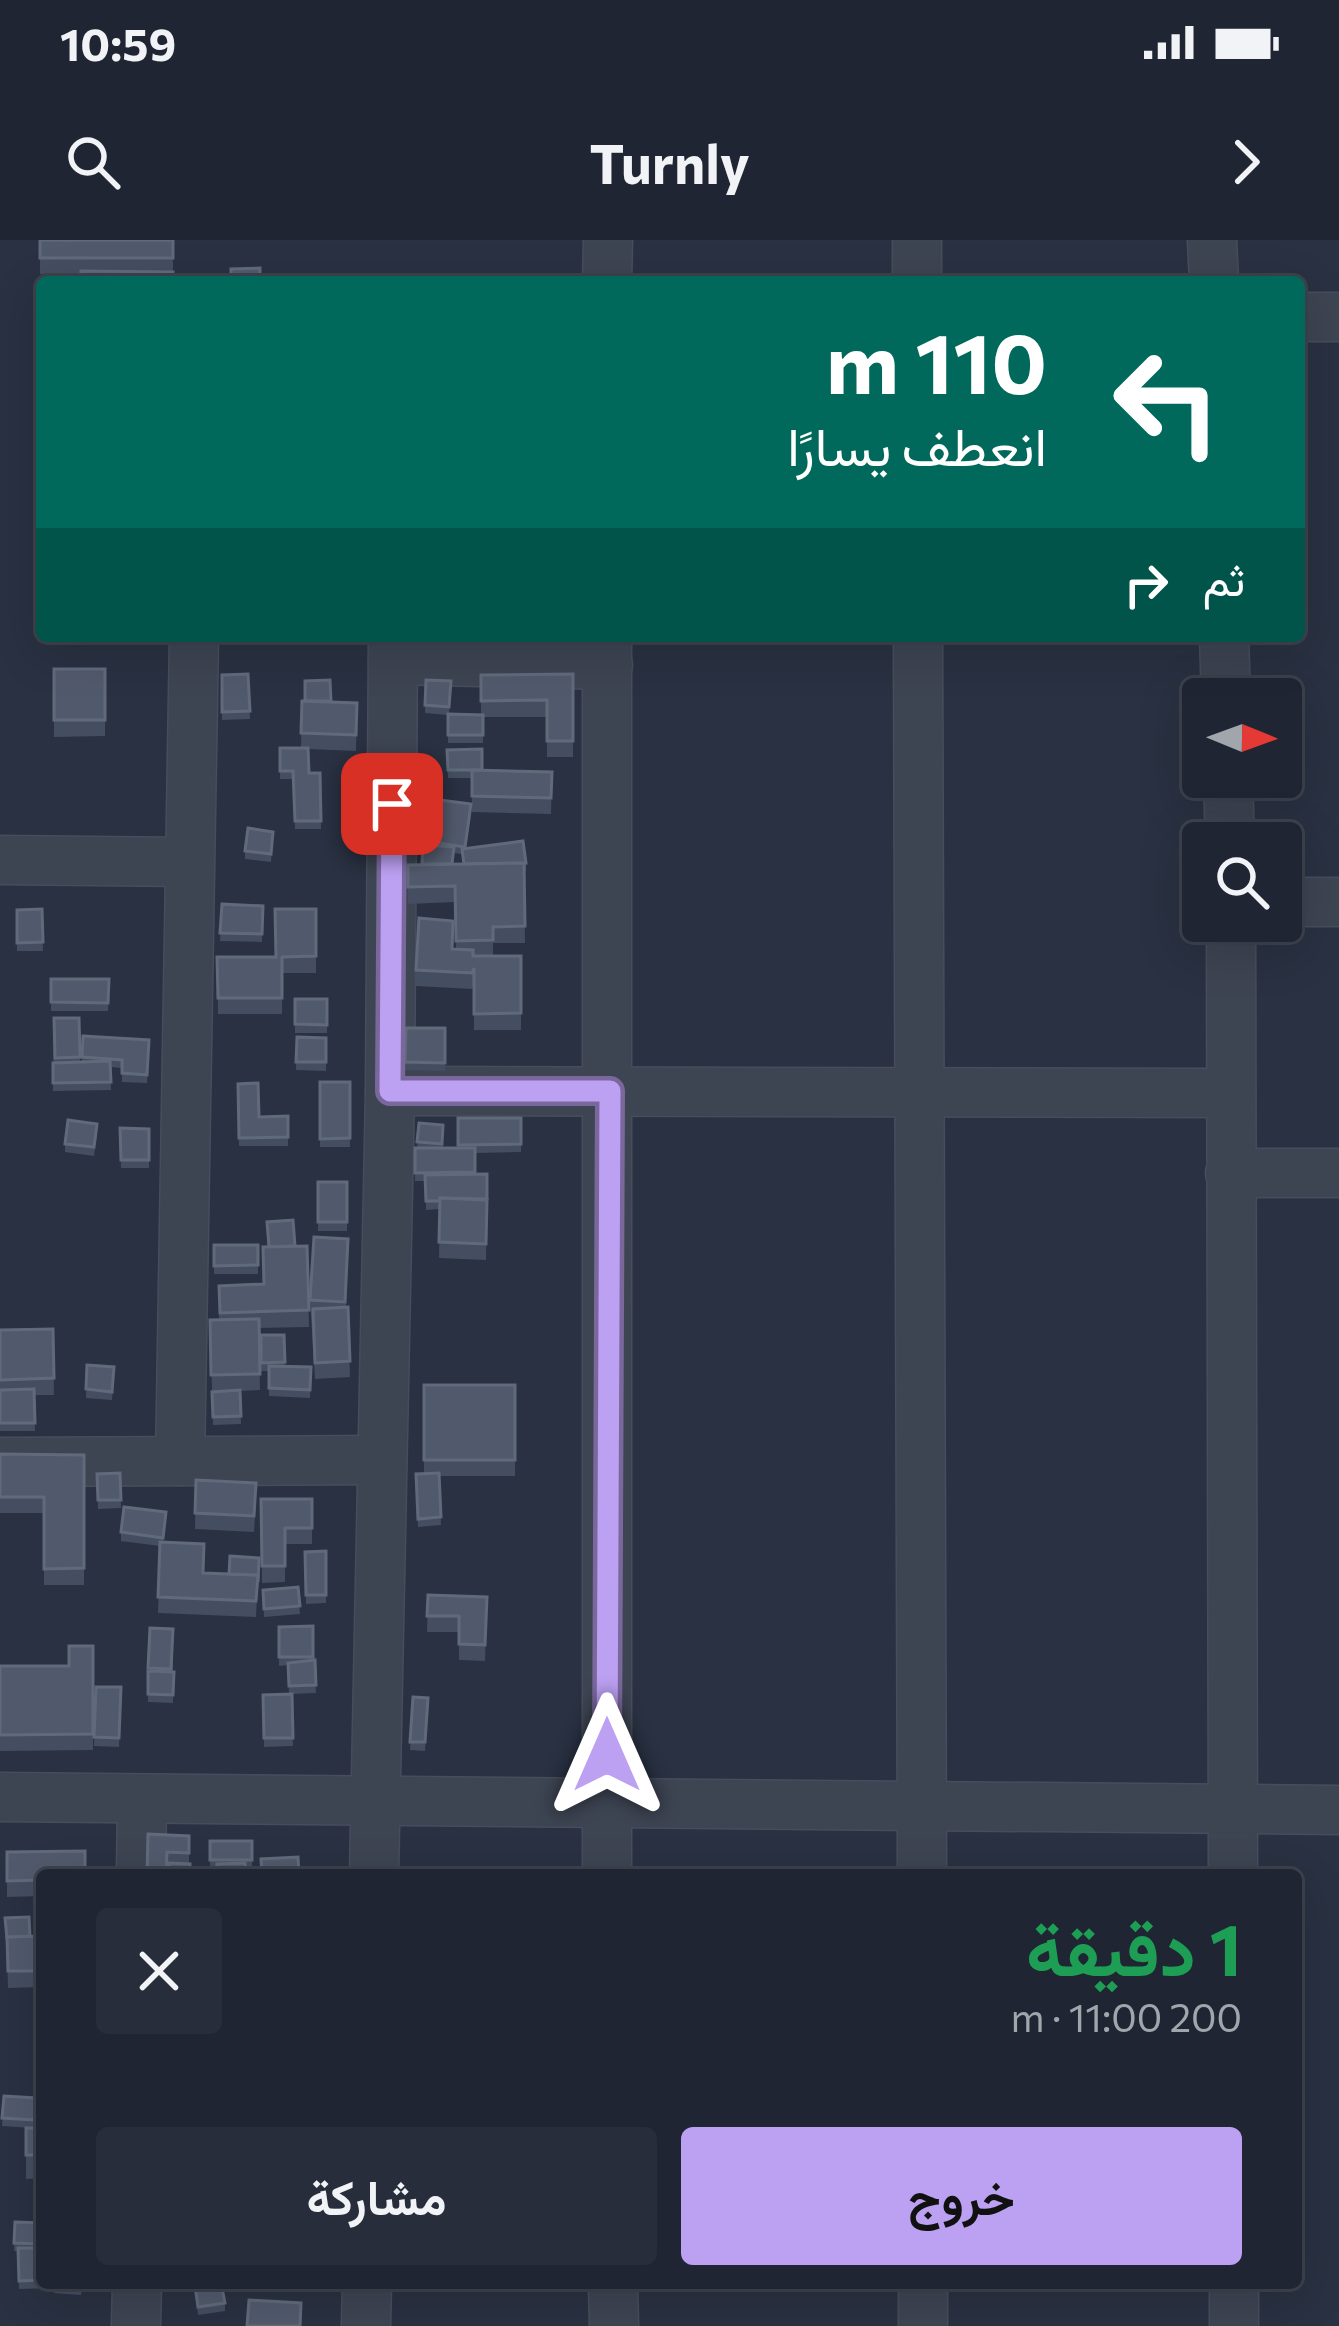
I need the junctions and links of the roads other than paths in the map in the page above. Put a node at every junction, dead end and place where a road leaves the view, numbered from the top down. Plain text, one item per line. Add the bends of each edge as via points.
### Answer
1 (608, 240) edge
2 (917, 240) edge
3 (1213, 240) edge
4 (608, 276) edge
5 (917, 276) edge
6 (1214, 276) edge
7 (1305, 317) edge
8 (1339, 317) edge
9 (194, 642) edge
10 (918, 642) edge
11 (1224, 642) edge
12 (393, 648) edge
13 (608, 651) edge
14 (1225, 678) edge
15 (0, 860) edge
16 (188, 862) junction
17 (1302, 902) edge
18 (1339, 902) edge
19 (1231, 942) edge
20 (390, 1091) junction
21 (610, 1091) junction
22 (921, 1092) junction
23 (1228, 1093) junction
24 (1339, 1173) edge
25 (1230, 1174) junction
26 (381, 1460) junction
27 (180, 1461) junction
28 (0, 1462) edge
29 (0, 1797) edge
30 (142, 1798) junction
31 (375, 1801) junction
32 (606, 1803) junction
33 (922, 1806) junction
34 (1233, 1809) junction
35 (1339, 1810) edge
36 (141, 1869) edge
37 (374, 1869) edge
38 (608, 1869) edge
39 (922, 1869) edge
40 (1233, 1869) edge
41 (137, 2289) edge
42 (367, 2289) edge
43 (613, 2289) edge
44 (922, 2289) edge
45 (1234, 2289) edge
46 (136, 2326) edge
47 (366, 2326) edge
48 (614, 2326) edge
49 (922, 2326) edge
50 (1234, 2326) edge

1 - 4 street
2 - 5 street
3 - 6 street
7 - 8 street
9 - 16 street
10 - 22 street
11 - 14 street
12 - 13 street
12 - 20 street
13 - 21 street
15 - 16 street
16 - 27 street
17 - 18 street
19 - 23 street
20 - 21 street
20 - 26 street
21 - 22 street
21 - 32 street
22 - 23 street
22 - 33 street
23 - 25 street
24 - 25 street
25 - 34 street
26 - 27 street
26 - 31 street
27 - 28 street
29 - 30 street
30 - 31 street
30 - 36 street
31 - 32 street
31 - 37 street
32 - 33 street
32 - 38 street
33 - 34 street
33 - 39 street
34 - 35 street
34 - 40 street
41 - 46 street
42 - 47 street
43 - 48 street
44 - 49 street
45 - 50 street

